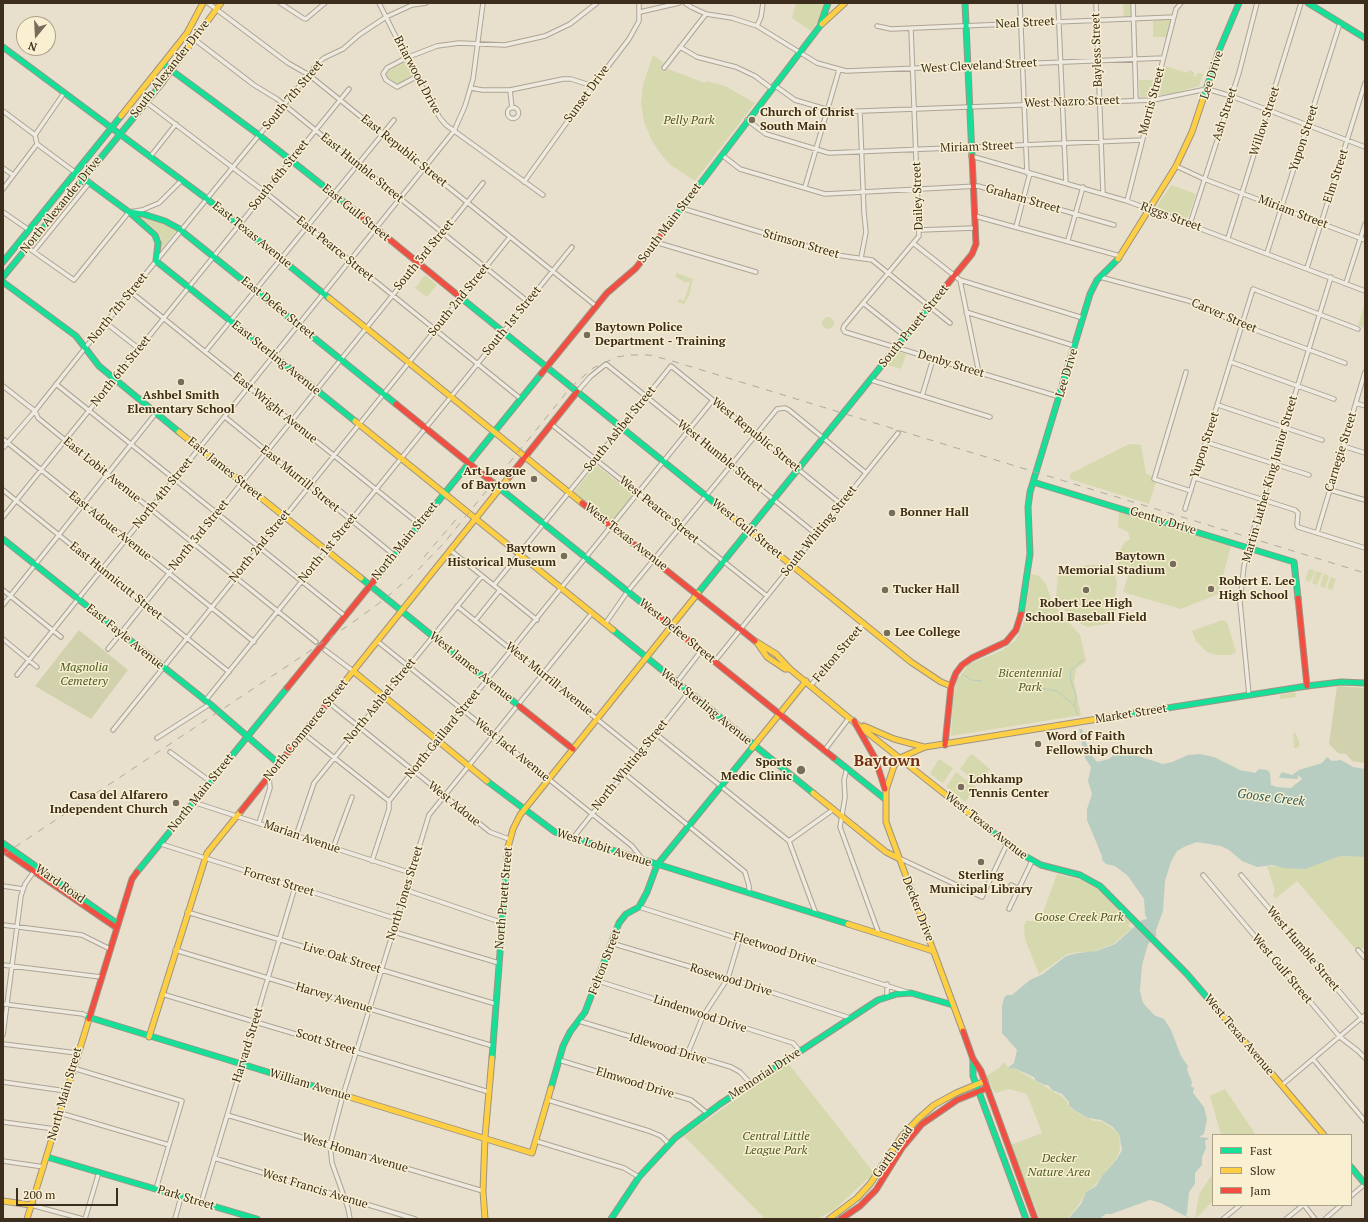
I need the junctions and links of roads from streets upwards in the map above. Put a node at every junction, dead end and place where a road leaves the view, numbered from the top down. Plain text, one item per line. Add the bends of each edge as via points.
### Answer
1 (203, 3) edge
2 (208, 3) edge
3 (220, 3) edge
4 (280, 3) edge
5 (325, 3) edge
6 (379, 3) edge
7 (426, 3) edge
8 (483, 3) edge
9 (597, 3) edge
10 (639, 3) edge
11 (679, 3) edge
12 (685, 3) edge
13 (763, 3) edge
14 (828, 3) edge
15 (845, 3) edge
16 (965, 3) edge
17 (1020, 3) edge
18 (1058, 3) edge
19 (1096, 3) edge
20 (1133, 3) edge
21 (1182, 3) edge
22 (1239, 3) edge
23 (1257, 3) edge
24 (1301, 3) edge
25 (1308, 3) edge
26 (216, 9) junction
27 (640, 12) junction
28 (706, 14) junction
29 (386, 17) junction
30 (1174, 17) junction
31 (1134, 18) junction
32 (1096, 20) junction
33 (1059, 22) junction
34 (1340, 23) junction
35 (1021, 24) junction
36 (757, 26) junction
37 (820, 26) junction
38 (877, 26) dead end
39 (966, 26) junction
40 (912, 29) junction
41 (1365, 38) edge
42 (194, 40) junction
43 (479, 45) junction
44 (3, 47) edge
45 (680, 47) junction
46 (798, 52) junction
47 (406, 58) junction
48 (1163, 58) junction
49 (1135, 59) junction
50 (1098, 61) junction
51 (1060, 62) junction
52 (163, 64) junction
53 (1023, 64) junction
54 (968, 66) junction
55 (664, 68) dead end
56 (913, 69) junction
57 (839, 70) junction
58 (171, 71) junction
59 (309, 75) junction
60 (416, 78) junction
61 (1365, 83) edge
62 (593, 86) junction
63 (773, 87) junction
64 (471, 88) junction
65 (349, 89) dead end
66 (1207, 89) junction
67 (510, 90) junction
68 (64, 93) junction
69 (1231, 96) junction
70 (1136, 100) junction
71 (1153, 100) junction
72 (340, 101) junction
73 (1100, 101) junction
74 (146, 102) junction
75 (1062, 102) junction
76 (283, 104) junction
77 (1024, 104) junction
78 (970, 107) junction
79 (512, 108) dead end
80 (915, 109) junction
81 (827, 110) junction
82 (1269, 110) junction
83 (3, 112) edge
84 (860, 112) junction
85 (394, 120) dead end
86 (747, 120) junction
87 (176, 124) junction
88 (1308, 126) junction
89 (112, 128) junction
90 (316, 130) junction
91 (454, 131) junction
92 (382, 133) junction
93 (120, 134) junction
94 (36, 135) junction
95 (259, 135) junction
96 (1142, 140) junction
97 (1347, 140) junction
98 (1101, 142) junction
99 (37, 144) junction
100 (1064, 144) junction
101 (1026, 145) junction
102 (971, 147) junction
103 (1365, 147) edge
104 (816, 148) junction
105 (916, 149) junction
106 (862, 152) junction
107 (722, 155) junction
108 (972, 156) junction
109 (150, 157) junction
110 (291, 161) junction
111 (357, 163) junction
112 (1176, 166) junction
113 (233, 167) junction
114 (3, 168) edge
115 (425, 168) junction
116 (76, 173) junction
117 (1029, 173) junction
118 (13, 176) junction
119 (84, 178) junction
120 (1204, 179) junction
121 (182, 180) junction
122 (90, 182) junction
123 (524, 182) junction
124 (483, 183) dead end
125 (1066, 183) junction
126 (805, 187) junction
127 (1082, 187) junction
128 (3, 188) edge
129 (973, 188) junction
130 (919, 190) junction
131 (265, 192) junction
132 (863, 192) junction
133 (1241, 193) junction
134 (332, 194) junction
135 (1103, 194) junction
136 (543, 196) dead end
137 (207, 199) junction
138 (400, 199) junction
139 (1023, 200) junction
140 (1127, 201) junction
141 (467, 203) junction
142 (50, 206) junction
143 (681, 208) junction
144 (1282, 208) junction
145 (1149, 209) junction
146 (3, 212) edge
147 (56, 212) junction
148 (129, 212) junction
149 (1076, 213) junction
150 (975, 216) junction
151 (1321, 223) junction
152 (239, 224) junction
153 (1190, 224) junction
154 (1365, 224) edge
155 (1114, 225) dead end
156 (307, 226) junction
157 (1016, 227) junction
158 (975, 228) junction
159 (375, 229) junction
160 (29, 230) junction
161 (920, 230) junction
162 (180, 231) junction
163 (442, 233) junction
164 (510, 237) junction
165 (1228, 238) junction
166 (1360, 238) junction
167 (1068, 240) junction
168 (1365, 240) edge
169 (655, 242) junction
170 (913, 243) junction
171 (28, 247) junction
172 (572, 247) dead end
173 (34, 251) junction
174 (1267, 253) junction
175 (1120, 256) junction
176 (213, 257) junction
177 (280, 258) junction
178 (861, 258) junction
179 (350, 261) junction
180 (3, 262) edge
181 (156, 262) junction
182 (418, 263) junction
183 (486, 267) junction
184 (1307, 268) junction
185 (552, 271) junction
186 (756, 272) dead end
187 (888, 272) junction
188 (3, 276) edge
189 (955, 277) junction
190 (1100, 277) junction
191 (1331, 277) junction
192 (960, 280) junction
193 (3, 282) edge
194 (1346, 283) junction
195 (187, 287) junction
196 (256, 290) junction
197 (1365, 291) edge
198 (132, 292) junction
199 (324, 292) junction
200 (392, 295) junction
201 (461, 298) junction
202 (527, 301) junction
203 (863, 303) junction
204 (596, 306) junction
205 (930, 306) junction
206 (966, 312) junction
207 (1319, 314) junction
208 (163, 318) junction
209 (1084, 318) junction
210 (230, 321) junction
211 (106, 323) junction
212 (950, 323) dead end
213 (298, 325) junction
214 (1242, 325) junction
215 (366, 327) junction
216 (435, 329) junction
217 (1358, 329) dead end
218 (503, 332) junction
219 (906, 337) junction
220 (1075, 346) junction
221 (898, 347) junction
222 (85, 348) junction
223 (138, 348) junction
224 (1308, 350) junction
225 (205, 352) junction
226 (273, 356) junction
227 (340, 359) junction
228 (933, 359) junction
229 (409, 362) junction
230 (1231, 362) junction
231 (1345, 363) dead end
232 (478, 364) junction
233 (671, 366) joint
234 (546, 367) junction
235 (1186, 372) dead end
236 (1365, 372) edge
237 (979, 373) junction
238 (114, 378) junction
239 (871, 380) junction
240 (56, 384) junction
241 (3, 386) edge
242 (1298, 386) junction
243 (249, 387) junction
244 (315, 390) junction
245 (577, 392) junction
246 (383, 393) junction
247 (452, 396) junction
248 (922, 396) junction
249 (646, 397) junction
250 (1060, 398) junction
251 (521, 399) junction
252 (1334, 399) dead end
253 (713, 400) junction
254 (1356, 403) junction
255 (1218, 405) junction
256 (1365, 406) edge
257 (90, 410) junction
258 (35, 411) junction
259 (156, 413) junction
260 (990, 417) dead end
261 (225, 418) junction
262 (291, 421) junction
263 (358, 424) junction
264 (551, 424) junction
265 (621, 427) junction
266 (426, 428) junction
267 (1285, 428) junction
268 (689, 430) junction
269 (495, 431) junction
270 (898, 433) dead end
271 (756, 435) junction
272 (823, 438) junction
273 (3, 439) edge
274 (65, 440) junction
275 (1322, 440) dead end
276 (1206, 442) junction
277 (7, 443) junction
278 (133, 445) junction
279 (1343, 446) junction
280 (3, 448) edge
281 (199, 448) junction
282 (265, 452) junction
283 (1365, 453) edge
284 (333, 455) junction
285 (526, 456) junction
286 (400, 459) junction
287 (595, 459) junction
288 (663, 462) junction
289 (468, 464) junction
290 (1274, 464) junction
291 (731, 465) junction
292 (798, 469) junction
293 (42, 470) junction
294 (866, 473) junction
295 (1309, 474) dead end
296 (108, 475) junction
297 (1195, 478) junction
298 (175, 479) junction
299 (241, 482) junction
300 (1033, 482) junction
301 (309, 486) junction
302 (500, 489) junction
303 (3, 490) edge
304 (375, 490) junction
305 (1330, 490) junction
306 (1191, 491) junction
307 (569, 492) junction
308 (444, 494) junction
309 (638, 494) junction
310 (706, 496) junction
311 (1262, 499) junction
312 (774, 500) junction
313 (1365, 500) edge
314 (17, 501) junction
315 (841, 504) junction
316 (84, 505) junction
317 (1185, 508) dead end
318 (151, 509) junction
319 (217, 513) junction
320 (285, 516) junction
321 (3, 517) edge
322 (475, 519) junction
323 (352, 520) junction
324 (419, 524) junction
325 (544, 524) junction
326 (612, 525) junction
327 (681, 528) junction
328 (749, 531) junction
329 (1316, 533) junction
330 (816, 534) junction
331 (60, 535) junction
332 (3, 539) edge
333 (126, 539) junction
334 (193, 543) junction
335 (260, 547) junction
336 (1248, 547) junction
337 (1365, 548) edge
338 (450, 550) junction
339 (327, 551) junction
340 (394, 555) junction
341 (519, 555) junction
342 (586, 558) junction
343 (654, 560) junction
344 (724, 562) junction
345 (36, 565) junction
346 (792, 565) junction
347 (101, 569) junction
348 (168, 573) junction
349 (482, 576) junction
350 (235, 578) junction
351 (302, 581) junction
352 (369, 585) junction
353 (494, 585) junction
354 (560, 589) junction
355 (3, 590) edge
356 (500, 590) junction
357 (628, 591) junction
358 (697, 594) junction
359 (10, 596) junction
360 (767, 596) junction
361 (78, 599) junction
362 (144, 603) junction
363 (3, 605) edge
364 (457, 606) junction
365 (210, 608) junction
366 (401, 611) junction
367 (278, 612) junction
368 (592, 613) junction
369 (345, 616) junction
370 (537, 620) junction
371 (475, 621) junction
372 (864, 623) junction
373 (605, 624) junction
374 (672, 627) junction
375 (740, 629) junction
376 (53, 630) junction
377 (120, 633) junction
378 (433, 636) junction
379 (61, 637) dead end
380 (187, 637) junction
381 (3, 639) edge
382 (377, 641) junction
383 (254, 642) junction
384 (316, 642) dead end
385 (108, 649) dead end
386 (325, 650) dead end
387 (513, 650) junction
388 (701, 651) junction
389 (646, 658) junction
390 (28, 660) junction
391 (714, 661) junction
392 (409, 666) junction
393 (37, 667) dead end
394 (162, 667) junction
395 (353, 671) junction
396 (230, 672) junction
397 (543, 674) junction
398 (17, 675) dead end
399 (487, 680) junction
400 (806, 681) junction
401 (677, 682) junction
402 (1365, 683) edge
403 (811, 685) junction
404 (950, 686) junction
405 (1307, 686) junction
406 (689, 692) junction
407 (1249, 695) junction
408 (384, 697) junction
409 (205, 701) junction
410 (328, 702) junction
411 (210, 704) junction
412 (518, 705) junction
413 (463, 711) junction
414 (780, 714) junction
415 (598, 719) junction
416 (852, 719) junction
417 (359, 727) junction
418 (113, 730) dead end
419 (302, 733) junction
420 (656, 734) junction
421 (248, 735) junction
422 (493, 735) junction
423 (157, 738) dead end
424 (438, 742) junction
425 (945, 745) junction
426 (755, 746) junction
427 (925, 748) junction
428 (573, 749) junction
429 (824, 751) junction
430 (170, 752) dead end
431 (639, 753) junction
432 (334, 757) junction
433 (900, 758) junction
434 (278, 763) junction
435 (469, 766) junction
436 (847, 768) junction
437 (414, 771) junction
438 (624, 773) junction
439 (269, 774) junction
440 (548, 779) junction
441 (211, 782) junction
442 (721, 786) junction
443 (886, 790) junction
444 (444, 795) junction
445 (352, 797) dead end
446 (885, 799) junction
447 (389, 801) junction
448 (193, 802) junction
449 (834, 809) junction
450 (524, 810) junction
451 (591, 813) junction
452 (236, 816) junction
453 (842, 816) junction
454 (259, 823) junction
455 (689, 827) junction
456 (296, 836) junction
457 (509, 839) junction
458 (572, 839) junction
459 (789, 841) junction
460 (3, 843) edge
461 (161, 844) junction
462 (1007, 844) junction
463 (334, 848) junction
464 (3, 850) edge
465 (204, 858) junction
466 (898, 858) junction
467 (372, 860) junction
468 (643, 861) junction
469 (1032, 861) junction
470 (657, 865) junction
471 (35, 869) junction
472 (411, 873) junction
473 (1204, 875) dead end
474 (1241, 875) dead end
475 (1011, 885) dead end
476 (3, 886) edge
477 (295, 887) junction
478 (23, 889) junction
479 (1019, 889) junction
480 (406, 890) junction
481 (749, 893) junction
482 (639, 907) junction
483 (1009, 910) dead end
484 (187, 912) junction
485 (816, 914) junction
486 (397, 919) junction
487 (503, 923) junction
488 (3, 926) edge
489 (118, 926) junction
490 (17, 927) junction
491 (394, 932) junction
492 (879, 934) junction
493 (740, 938) junction
494 (279, 939) junction
495 (611, 943) junction
496 (110, 949) junction
497 (175, 950) junction
498 (1358, 950) dead end
499 (933, 951) junction
500 (1365, 958) edge
501 (499, 963) junction
502 (3, 965) edge
503 (12, 966) junction
504 (381, 970) junction
505 (101, 977) junction
506 (267, 978) junction
507 (728, 978) junction
508 (598, 981) junction
509 (887, 984) junction
510 (911, 993) junction
511 (162, 994) junction
512 (887, 996) junction
513 (5, 1004) edge
514 (496, 1004) junction
515 (953, 1005) junction
516 (369, 1008) junction
517 (1365, 1015) edge
518 (704, 1016) junction
519 (88, 1017) junction
520 (850, 1018) junction
521 (1361, 1018) junction
522 (255, 1021) junction
523 (579, 1022) junction
524 (1365, 1022) edge
525 (3, 1035) edge
526 (149, 1037) junction
527 (1340, 1037) junction
528 (3, 1044) edge
529 (493, 1046) junction
530 (356, 1051) junction
531 (800, 1051) junction
532 (77, 1053) junction
533 (687, 1055) junction
534 (1365, 1058) edge
535 (973, 1059) junction
536 (1313, 1059) junction
537 (559, 1060) junction
538 (242, 1065) junction
539 (73, 1068) junction
540 (984, 1081) junction
541 (3, 1082) edge
542 (751, 1084) junction
543 (977, 1085) junction
544 (1282, 1085) junction
545 (987, 1088) junction
546 (66, 1091) junction
547 (979, 1091) junction
548 (489, 1092) junction
549 (343, 1095) junction
550 (548, 1100) junction
551 (927, 1110) junction
552 (60, 1113) junction
553 (707, 1113) junction
554 (227, 1115) junction
555 (931, 1117) junction
556 (1365, 1121) edge
557 (3, 1122) edge
558 (55, 1129) junction
559 (1323, 1134) edge
560 (902, 1136) junction
561 (485, 1137) junction
562 (909, 1140) junction
563 (536, 1141) junction
564 (668, 1143) junction
565 (169, 1145) junction
566 (330, 1145) junction
567 (532, 1153) joint
568 (47, 1156) junction
569 (214, 1158) junction
570 (3, 1161) edge
571 (44, 1167) junction
572 (1352, 1168) edge
573 (99, 1172) junction
574 (878, 1174) junction
575 (640, 1177) junction
576 (884, 1178) junction
577 (1365, 1184) edge
578 (156, 1189) junction
579 (483, 1191) junction
580 (1352, 1195) edge
581 (181, 1197) junction
582 (344, 1198) junction
583 (3, 1201) edge
584 (852, 1201) junction
585 (201, 1203) junction
586 (31, 1205) junction
587 (1239, 1206) edge
588 (1302, 1206) edge
589 (1304, 1206) edge
590 (1340, 1206) edge
591 (857, 1208) junction
592 (27, 1219) edge
593 (84, 1219) edge
594 (175, 1219) edge
595 (256, 1219) edge
596 (350, 1219) edge
597 (415, 1219) edge
598 (485, 1219) edge
599 (611, 1219) edge
600 (829, 1219) edge
601 (841, 1219) edge
602 (1026, 1219) edge
603 (1035, 1219) edge
604 (1223, 1219) edge
605 (1286, 1219) edge
606 (1315, 1219) edge
607 (1325, 1219) edge

1 - 52 street, South Alexander Drive via 186,33
2 - 26 street, East Republic Street
3 - 26 street, South Alexander Drive
4 - 5 street via 306,19
6 - 29 street, Briarwood Drive
7 - 29 street, South 7th Street via 412,5
8 - 43 street, North 4th Street
9 - 43 street via 570,24 545,36 505,45
10 - 27 street, Sunset Drive
11 - 27 street
12 - 28 street, West Cleveland Street
13 - 36 street
14 - 37 street, South Main Street
15 - 37 street
16 - 39 street, South Pruett Street
17 - 35 street
18 - 33 street
19 - 32 street, Bayless Street
20 - 31 street
21 - 30 street, Morris Street via 1176,9
22 - 66 street, Lee Drive via 1218,53
23 - 69 street, Ash Street
24 - 82 street, Willow Street
25 - 34 street
26 - 42 street, South Alexander Drive
26 - 59 street, East Republic Street via 288,63
27 - 62 street, Sunset Drive via 639,21 629,39
28 - 36 street, West Cleveland Street via 732,18
28 - 45 street
29 - 47 street, Briarwood Drive
29 - 59 street, South 7th Street via 343,49 324,58
30 - 31 street, Neal Street
30 - 48 street, Morris Street
31 - 32 street, Neal Street
31 - 49 street
32 - 33 street, Neal Street
32 - 50 street, Bayless Street
33 - 35 street, Neal Street
33 - 51 street
34 - 41 street
34 - 88 street, Yupon Street
35 - 39 street, Neal Street
35 - 53 street
36 - 46 street, West Cleveland Street
37 - 46 street, South Main Street
38 - 40 street, Neal Street
39 - 40 street, Neal Street
39 - 54 street, South Pruett Street
40 - 56 street, Dailey Street
42 - 58 street, South Alexander Drive
42 - 76 street, East Humble Street
43 - 47 street via 437,46
43 - 64 street, North 4th Street
44 - 68 street, East Texas Avenue
45 - 55 street
45 - 63 street, West Nazro Street via 697,57 736,66
46 - 57 street, West Cleveland Street via 817,64
46 - 63 street, South Main Street
47 - 60 street, Briarwood Drive
47 - 60 street via 387,68 384,77 397,87
48 - 49 street, West Cleveland Street
48 - 71 street, Morris Street
49 - 50 street, West Cleveland Street
49 - 70 street
50 - 51 street, West Cleveland Street
50 - 73 street, Bayless Street
51 - 53 street, West Cleveland Street
51 - 75 street
52 - 58 street, East Gulf Street
52 - 89 street, South Alexander Drive
53 - 54 street, West Cleveland Street
53 - 77 street
54 - 56 street, West Cleveland Street
54 - 78 street, South Pruett Street
56 - 57 street, West Cleveland Street
56 - 80 street, Dailey Street
57 - 81 street
58 - 74 street, South Alexander Drive
58 - 95 street, East Gulf Street
59 - 72 street, East Republic Street
59 - 76 street, South 7th Street
60 - 91 street, Briarwood Drive via 434,110
61 - 97 street, Elm Street
62 - 67 street via 563,79
62 - 123 street, Sunset Drive
63 - 81 street, West Nazro Street via 795,100
63 - 86 street, South Main Street
64 - 67 street
64 - 91 street, North 4th Street
65 - 72 street, South 6th Street
66 - 69 street, West Nazro Street
66 - 71 street, West Nazro Street
66 - 112 street, Lee Drive via 1192,132
67 - 79 street
68 - 89 street, East Texas Avenue
68 - 94 street
69 - 82 street, West Nazro Street
69 - 120 street, Ash Street
70 - 71 street, West Nazro Street
70 - 73 street, West Nazro Street
71 - 96 street, Morris Street
72 - 90 street, South 6th Street
72 - 92 street, East Republic Street
73 - 75 street, West Nazro Street
73 - 98 street, Bayless Street
74 - 87 street, East Pearce Street
74 - 93 street, South Alexander Drive
75 - 77 street, West Nazro Street
75 - 100 street
76 - 90 street, East Humble Street
76 - 95 street, South 7th Street
77 - 78 street, West Nazro Street
77 - 101 street
78 - 80 street, West Nazro Street
78 - 102 street, South Pruett Street
80 - 84 street, West Nazro Street
80 - 105 street, Dailey Street
81 - 84 street, West Nazro Street
81 - 104 street
82 - 88 street, West Nazro Street
82 - 133 street, Willow Street
83 - 94 street
84 - 106 street
85 - 92 street
86 - 104 street, Miriam Street via 766,134
86 - 107 street, South Main Street
87 - 109 street
87 - 113 street, East Pearce Street
88 - 97 street, West Nazro Street
88 - 144 street, Yupon Street
89 - 93 street, East Texas Avenue
89 - 116 street, North Alexander Drive
90 - 110 street, South 6th Street
90 - 111 street, East Humble Street
91 - 115 street, North 4th Street
91 - 123 street, Briarwood Drive
92 - 111 street
92 - 115 street, East Republic Street
93 - 109 street, East Texas Avenue
93 - 119 street, North Alexander Drive
94 - 99 street
95 - 110 street, East Gulf Street
95 - 113 street, South 7th Street
96 - 98 street, Miriam Street
96 - 140 street, Morris Street
97 - 103 street, West Nazro Street
97 - 151 street, Elm Street
98 - 100 street, Miriam Street
98 - 135 street, Bayless Street
99 - 116 street
99 - 118 street
100 - 101 street, Miriam Street
100 - 125 street
101 - 102 street, Miriam Street
101 - 117 street
102 - 105 street, Miriam Street
102 - 108 street, South Pruett Street
104 - 106 street, Miriam Street via 829,153
104 - 126 street
105 - 106 street, Miriam Street
105 - 130 street, Dailey Street
106 - 132 street
107 - 126 street, Graham Street via 740,168
107 - 143 street, South Main Street
108 - 117 street, Riggs Street
108 - 129 street, South Pruett Street
109 - 121 street, East Texas Avenue
110 - 131 street, South 6th Street
110 - 134 street, East Gulf Street
111 - 134 street
111 - 138 street, East Humble Street
112 - 120 street, Miriam Street
112 - 145 street, Lee Drive
113 - 131 street, East Pearce Street
113 - 137 street, North 7th Street
114 - 118 street
115 - 138 street, North 4th Street
115 - 141 street, East Republic Street
116 - 119 street, East Defee Street
116 - 142 street, North Alexander Drive
117 - 125 street, Riggs Street
117 - 139 street
118 - 128 street
119 - 122 street, East Defee Street
119 - 147 street, North Alexander Drive
120 - 133 street, Miriam Street
120 - 153 street, Ash Street
121 - 137 street, East Texas Avenue
121 - 148 street via 159,203
122 - 148 street, East Defee Street
122 - 173 street
123 - 136 street, Briarwood Drive
124 - 141 street, South 3rd Street
125 - 127 street, Riggs Street
126 - 132 street, Graham Street via 825,194
127 - 135 street, Riggs Street
127 - 149 street
129 - 130 street, Graham Street
129 - 139 street, Graham Street via 978,186
129 - 150 street, South Pruett Street
130 - 132 street, Graham Street
130 - 161 street, Dailey Street
131 - 152 street, South 6th Street
131 - 156 street, East Pearce Street
132 - 178 street via 866,232
133 - 144 street, Miriam Street
133 - 165 street, Willow Street
134 - 156 street
134 - 159 street, East Gulf Street
135 - 140 street, Riggs Street
137 - 152 street, East Texas Avenue
137 - 162 street, North 7th Street
138 - 159 street, North 4th Street
138 - 163 street, East Humble Street
139 - 149 street, Graham Street
139 - 157 street
140 - 145 street, Riggs Street
141 - 163 street, South 3rd Street
141 - 164 street, East Republic Street
142 - 147 street
142 - 160 street, North Alexander Drive
143 - 169 street, South Main Street
143 - 178 street, Stimson Street via 836,255
144 - 151 street, Miriam Street
144 - 174 street, Yupon Street
145 - 153 street, Riggs Street
145 - 175 street, Lee Drive
146 - 160 street
147 - 171 street, North Alexander Drive
148 - 162 street, East Defee Street via 165,220
148 - 173 street via 74,280
148 - 181 street via 155,235 158,243
149 - 155 street, Graham Street
149 - 167 street
150 - 157 street
150 - 158 street, South Pruett Street
151 - 166 street, Miriam Street
151 - 184 street, Elm Street
152 - 176 street, North 6th Street
152 - 177 street, East Texas Avenue
153 - 165 street, Riggs Street
154 - 166 street
156 - 177 street
156 - 179 street, East Pearce Street
157 - 167 street
158 - 161 street
158 - 189 street, South Pruett Street via 975,249
159 - 179 street, North 4th Street
159 - 182 street, East Gulf Street
160 - 180 street, North Alexander Drive
161 - 170 street, Dailey Street via 920,236
162 - 176 street, East Defee Street
162 - 181 street, North 7th Street
163 - 182 street, South 3rd Street
163 - 183 street, East Humble Street
164 - 183 street, South 2nd Street
164 - 185 street, East Republic Street
165 - 174 street, Riggs Street
166 - 168 street, Miriam Street
166 - 194 street
167 - 175 street
169 - 186 street
169 - 204 street, South Main Street via 626,278
170 - 187 street
170 - 189 street, Dailey Street
171 - 173 street
171 - 188 street, North Alexander Drive
172 - 185 street, South 1st Street
174 - 184 street, Riggs Street
175 - 190 street, Lee Drive
176 - 195 street, North 6th Street
176 - 196 street, East Defee Street
177 - 196 street
177 - 199 street, East Texas Avenue
178 - 187 street, Stimson Street via 872,260
179 - 199 street, North 4th Street
179 - 200 street, East Pearce Street
181 - 195 street, East Sterling Avenue
181 - 198 street, North 7th Street
182 - 200 street, South 3rd Street
182 - 201 street, East Gulf Street
183 - 201 street, South 2nd Street
183 - 202 street, East Humble Street
184 - 191 street, Riggs Street
185 - 202 street, South 1st Street
185 - 204 street, East Republic Street
187 - 203 street
187 - 205 street, Stimson Street
189 - 192 street, Dailey Street
189 - 205 street, South Pruett Street
190 - 209 street, Lee Drive via 1090,294
190 - 214 street, Carver Street via 1189,301
191 - 194 street, Riggs Street
191 - 207 street, Martin Luther King Junior Street
192 - 206 street
192 - 209 street, Dailey Street
193 - 222 street, East James Street via 76,336
194 - 197 street, Riggs Street
195 - 208 street, North 6th Street
195 - 210 street, East Sterling Avenue
196 - 210 street
196 - 213 street, East Defee Street
198 - 208 street, East Wright Avenue
198 - 211 street, North 7th Street
199 - 213 street, North 4th Street
199 - 215 street, East Texas Avenue
200 - 215 street, South 3rd Street
200 - 216 street, East Pearce Street
201 - 216 street, South 2nd Street
201 - 218 street, East Gulf Street
202 - 218 street, South 1st Street
203 - 219 street
203 - 221 street, Denby Street via 843,329 845,332
204 - 234 street, South Main Street
205 - 212 street, Stimson Street
205 - 219 street, South Pruett Street
206 - 220 street
206 - 237 street
207 - 214 street, Yupon Street via 1253,289
207 - 217 street
207 - 224 street, Martin Luther King Junior Street
208 - 223 street, North 6th Street
208 - 225 street, East Wright Avenue
209 - 220 street, Lee Drive
210 - 225 street
210 - 226 street, East Sterling Avenue
211 - 222 street, North 7th Street
211 - 223 street
213 - 226 street, North 4th Street
213 - 227 street, East Defee Street
214 - 224 street, Carver Street
214 - 230 street, Yupon Street
215 - 227 street, North 3rd Street
215 - 229 street, East Texas Avenue
216 - 229 street, South 2nd Street
216 - 232 street, East Pearce Street
218 - 232 street, South 1st Street
218 - 234 street, East Gulf Street
219 - 221 street, South Pruett Street
220 - 250 street, Lee Drive
221 - 228 street, Denby Street
221 - 239 street, South Pruett Street
222 - 238 street, East James Street via 99,366
222 - 240 street, North 7th Street
223 - 238 street, North 6th Street
224 - 231 street, Carver Street
224 - 242 street, Martin Luther King Junior Street
225 - 243 street, East Wright Avenue
226 - 243 street, North 4th Street
226 - 244 street, East Sterling Avenue
227 - 244 street, North 3rd Street
227 - 246 street, East Defee Street
228 - 237 street, Denby Street
228 - 248 street
229 - 246 street, North 2nd Street
229 - 247 street, East Texas Avenue
230 - 242 street
230 - 255 street, Yupon Street
232 - 247 street, South 1st Street
232 - 251 street, East Pearce Street
233 - 249 street, South Ashbel Street
233 - 253 street, West Republic Street
234 - 245 street, West Gulf Street
234 - 251 street, South Main Street
235 - 306 street via 1154,479
236 - 254 street, Carnegie Street
237 - 250 street, Denby Street
238 - 257 street, North 6th Street
238 - 259 street, East James Street
239 - 248 street
239 - 272 street, South Pruett Street
240 - 257 street
240 - 258 street, North 7th Street
241 - 258 street, East Lobit Avenue
242 - 252 street
242 - 267 street, Martin Luther King Junior Street
243 - 261 street, North 4th Street
243 - 262 street, East Wright Avenue
244 - 262 street, North 3rd Street
244 - 263 street, East Sterling Avenue
245 - 249 street, West Humble Street via 606,364
245 - 264 street, North Commerce Street
245 - 265 street, West Gulf Street
246 - 263 street, North 2nd Street
246 - 266 street, East Defee Street
247 - 266 street, North 1st Street
247 - 269 street, East Texas Avenue
248 - 260 street
249 - 265 street, South Ashbel Street
249 - 268 street, West Humble Street
250 - 300 street, Lee Drive
251 - 269 street, South Main Street
253 - 268 street, North Gaillard Street
253 - 271 street, West Republic Street
254 - 256 street
254 - 279 street, Carnegie Street
255 - 267 street
255 - 276 street, Yupon Street
257 - 274 street, North 6th Street
257 - 278 street
258 - 274 street, East Lobit Avenue via 38,418
258 - 277 street, North 7th Street
259 - 278 street
259 - 281 street, East James Street
261 - 281 street, North 4th Street
261 - 282 street, East Murrill Street
262 - 282 street, North 3rd Street
262 - 284 street, East Wright Avenue
263 - 284 street, North 2nd Street
263 - 286 street, East Sterling Avenue
264 - 285 street, North Commerce Street
264 - 287 street, West Pearce Street
265 - 287 street, South Ashbel Street
265 - 288 street, West Gulf Street
266 - 286 street, North 1st Street
266 - 289 street, East Defee Street
267 - 275 street
267 - 290 street, Martin Luther King Junior Street
268 - 288 street, North Gaillard Street
268 - 291 street, West Humble Street
269 - 285 street, West Texas Avenue
269 - 289 street, North Main Street
270 - 294 street, South Whiting Street
271 - 272 street via 781,408 789,410
271 - 291 street
271 - 292 street, West Republic Street
272 - 292 street, South Pruett Street
272 - 294 street
273 - 277 street, East Adoue Avenue
274 - 293 street, North 6th Street
274 - 296 street, East Lobit Avenue
276 - 290 street
276 - 297 street, Yupon Street
277 - 280 street, North 7th Street
277 - 293 street, East Adoue Avenue
278 - 296 street
278 - 298 street
279 - 283 street
279 - 305 street, Carnegie Street
281 - 298 street, North 4th Street
281 - 299 street, East James Street
282 - 299 street, North 3rd Street
282 - 301 street, East Murrill Street
284 - 301 street, North 2nd Street
284 - 304 street, East Wright Avenue
285 - 302 street, North Commerce Street
285 - 307 street, West Texas Avenue
286 - 304 street, North 1st Street
286 - 308 street, East Sterling Avenue
287 - 307 street, South Ashbel Street
287 - 309 street, West Pearce Street
288 - 309 street, North Gaillard Street
288 - 310 street, West Gulf Street
289 - 302 street, West Defee Street
289 - 308 street, North Main Street
290 - 295 street
290 - 311 street, Martin Luther King Junior Street
291 - 310 street
291 - 312 street, West Humble Street
292 - 312 street, South Pruett Street
292 - 315 street, West Republic Street
293 - 314 street, North 6th Street
293 - 316 street, East Adoue Avenue
294 - 315 street, South Whiting Street
296 - 316 street
296 - 318 street, East Lobit Avenue
297 - 306 street, Yupon Street
297 - 311 street
298 - 318 street, North 4th Street
298 - 319 street
299 - 319 street, North 3rd Street
299 - 320 street, East James Street
300 - 336 street, Gentry Drive
300 - 404 street, Lee Drive via 1028,507 1030,554 1016,630 1006,642 962,665
301 - 320 street, North 2nd Street
301 - 323 street, East Murrill Street
302 - 322 street, North Commerce Street
302 - 325 street, West Defee Street
303 - 314 street, East Hunnicutt Street
304 - 323 street, North 1st Street
304 - 324 street, East Wright Avenue
305 - 313 street
305 - 329 street, Carnegie Street
306 - 317 street, Yupon Street
307 - 325 street
307 - 326 street, West Texas Avenue
308 - 322 street, West Sterling Avenue
308 - 324 street, North Main Street
309 - 326 street, North Gaillard Street
309 - 327 street, West Pearce Street
310 - 327 street
310 - 328 street, West Gulf Street
311 - 329 street via 1297,510 1297,527
311 - 336 street, Martin Luther King Junior Street
312 - 328 street, South Pruett Street
312 - 330 street, West Humble Street
314 - 321 street, North 6th Street
314 - 331 street, East Hunnicutt Street
315 - 330 street, South Whiting Street
316 - 331 street
316 - 333 street, East Adoue Avenue
318 - 333 street, North 4th Street
318 - 334 street, East Lobit Avenue
319 - 334 street, North 3rd Street
319 - 335 street
320 - 335 street, North 2nd Street
320 - 339 street, East James Street
322 - 338 street, North Commerce Street
322 - 341 street, West Sterling Avenue
323 - 339 street, North 1st Street
323 - 340 street, East Murrill Street
324 - 340 street, North Main Street
325 - 341 street
325 - 342 street, West Defee Street
326 - 342 street, North Gaillard Street
326 - 343 street, West Texas Avenue
327 - 343 street
327 - 344 street, West Pearce Street
328 - 344 street, South Pruett Street
328 - 346 street, West Gulf Street
329 - 337 street
330 - 346 street, South Whiting Street
331 - 345 street
331 - 347 street, East Hunnicutt Street
332 - 345 street, East Fayle Avenue
333 - 347 street, North 4th Street
333 - 348 street, East Adoue Avenue
334 - 348 street, North 3rd Street
334 - 350 street, East Lobit Avenue
335 - 350 street, North 2nd Street
335 - 351 street
336 - 405 street, Gentry Drive via 1294,562
336 - 407 street, Martin Luther King Junior Street via 1240,602
338 - 349 street
338 - 366 street, North Commerce Street
339 - 351 street, North 1st Street
339 - 352 street, East James Street
340 - 352 street, North Main Street
341 - 353 street
341 - 354 street, West Sterling Avenue
342 - 354 street, North Gaillard Street
342 - 357 street, West Defee Street
343 - 357 street
343 - 358 street, West Texas Avenue
344 - 358 street, South Pruett Street
344 - 360 street, West Pearce Street
345 - 359 street
345 - 361 street, East Fayle Avenue
346 - 360 street, South Whiting Street
346 - 372 street, West Gulf Street
347 - 361 street, North 4th Street
347 - 362 street, East Hunnicutt Street
348 - 362 street, North 3rd Street
348 - 365 street, East Adoue Avenue
349 - 353 street
349 - 364 street, North Ashbel Street
350 - 365 street, North 2nd Street
350 - 367 street, East Lobit Avenue
351 - 367 street, North 1st Street
351 - 369 street
352 - 366 street, West James Avenue
352 - 369 street, North Main Street
353 - 356 street
354 - 368 street, West Sterling Avenue
354 - 370 street, North Gaillard Street
355 - 359 street
356 - 370 street
356 - 371 street
357 - 373 street
357 - 374 street, West Defee Street
358 - 374 street, North Pruett Street
358 - 375 street, West Texas Avenue
359 - 363 street
359 - 376 street
360 - 375 street, South Whiting Street
361 - 376 street, North 4th Street
361 - 377 street, East Fayle Avenue
362 - 377 street, North 3rd Street
362 - 380 street, East Hunnicutt Street
364 - 371 street, West Murrill Avenue
364 - 378 street, North Ashbel Street
365 - 380 street, North 2nd Street
365 - 383 street, East Adoue Avenue
366 - 378 street, West James Avenue
366 - 382 street, North Commerce Street
367 - 383 street, North 1st Street
367 - 384 street, East Lobit Avenue
368 - 373 street, West Sterling Avenue
368 - 397 street, North Jones Street
369 - 421 street, North Main Street
370 - 387 street, North Gaillard Street
371 - 387 street, West Murrill Avenue
372 - 403 street, Felton Street
372 - 404 street, West Gulf Street via 911,662
373 - 389 street, West Sterling Avenue
374 - 388 street, West Defee Street
374 - 389 street, North Pruett Street
375 - 391 street
375 - 400 street, West Texas Avenue via 758,644 767,657
376 - 379 street
376 - 390 street, North 4th Street
377 - 385 street, North 3rd Street
377 - 394 street, East Fayle Avenue
378 - 392 street, North Ashbel Street
378 - 399 street, West James Avenue
380 - 394 street, North 2nd Street
380 - 396 street, East Hunnicutt Street
381 - 390 street
382 - 392 street, West Jack Avenue
382 - 395 street, North Commerce Street
383 - 396 street, North 1st Street
386 - 395 street, West Lobit Avenue
387 - 397 street, West Murrill Avenue
387 - 399 street, North Gaillard Street
388 - 391 street, West Defee Street
388 - 401 street
389 - 401 street, West Sterling Avenue
389 - 415 street, North Pruett Street
390 - 393 street
390 - 398 street, North 4th Street
391 - 414 street, West Defee Street
392 - 408 street, North Ashbel Street
392 - 413 street, West Jack Avenue
394 - 409 street, East Fayle Avenue
394 - 418 street, North 2nd Street
395 - 408 street, West Lobit Avenue
395 - 410 street, North Commerce Street
396 - 409 street, North 1st Street
397 - 412 street, North Jones Street
397 - 415 street, West Murrill Avenue
399 - 412 street, West James Avenue
399 - 413 street, North Gaillard Street
400 - 403 street, West Texas Avenue
400 - 414 street, Felton Street
401 - 406 street, West Sterling Avenue
402 - 405 street, Market Street via 1341,682
403 - 416 street, West Texas Avenue
404 - 425 street, Lee Drive
405 - 407 street, Market Street
406 - 420 street, North Whiting Street
406 - 426 street, West Sterling Avenue
407 - 425 street, Market Street
408 - 417 street, North Ashbel Street
408 - 424 street, West Lobit Avenue
409 - 411 street, East Fayle Avenue
410 - 417 street, West Adoue
410 - 419 street, North Commerce Street
411 - 421 street, East Fayle Avenue
411 - 423 street
412 - 422 street, North Jones Street
412 - 428 street, West James Avenue
413 - 422 street, West Jack Avenue
413 - 424 street, North Gaillard Street
414 - 426 street, Felton Street
414 - 429 street, West Defee Street
415 - 428 street, North Pruett Street
415 - 431 street, West Murrill Avenue
416 - 427 street via 889,737
416 - 429 street
416 - 433 street, West Texas Avenue
416 - 443 street via 876,758
417 - 432 street, North Ashbel Street
417 - 437 street, West Adoue
419 - 432 street
419 - 434 street, North Commerce Street
420 - 431 street, North Whiting Street
420 - 442 street
421 - 434 street, East Fayle Avenue
421 - 441 street, North Main Street
422 - 435 street, North Jones Street
422 - 440 street, West Jack Avenue
424 - 435 street, West Lobit Avenue
424 - 437 street, North Gaillard Street
425 - 427 street, Market Street
426 - 442 street, Felton Street
426 - 449 street, West Sterling Avenue
427 - 433 street, Market Street
428 - 440 street, North Pruett Street
429 - 436 street, West Defee Street
430 - 441 street
431 - 438 street, North Whiting Street
432 - 447 street
432 - 456 street, North Ashbel Street via 314,783
433 - 443 street, Decker Drive via 894,766
433 - 462 street, West Texas Avenue
434 - 439 street, North Commerce Street
435 - 444 street, North Jones Street
435 - 450 street, West Lobit Avenue
436 - 446 street, West Defee Street
436 - 453 street
437 - 444 street, West Adoue
437 - 447 street, North Gaillard Street
438 - 451 street, North Whiting Street
438 - 455 street
439 - 452 street, North Commerce Street
439 - 454 street via 270,788
440 - 450 street, North Pruett Street
440 - 451 street, West Jack Avenue
441 - 448 street, North Main Street
442 - 455 street, Felton Street
442 - 459 street
443 - 446 street, Decker Drive
444 - 457 street, West Adoue via 490,832
444 - 472 street, North Jones Street via 429,815
445 - 463 street
446 - 466 street, Decker Drive via 886,822
447 - 467 street, North Gaillard Street via 389,809
448 - 452 street, Marian Avenue
448 - 461 street, North Main Street
449 - 453 street, West Sterling Avenue
449 - 459 street
450 - 457 street, North Pruett Street
450 - 458 street, West Lobit Avenue via 550,830
451 - 458 street, North Whiting Street
451 - 468 street, West Jack Avenue via 632,846
452 - 454 street, Marian Avenue
452 - 465 street, North Commerce Street
453 - 466 street, West Sterling Avenue via 886,852
453 - 492 street via 840,827
454 - 456 street, Marian Avenue
455 - 470 street, Felton Street
455 - 481 street via 745,872
456 - 463 street, Marian Avenue
457 - 487 street, North Pruett Street
458 - 468 street, West Lobit Avenue
459 - 485 street
460 - 471 street, Ward Road
461 - 465 street, Forrest Street
461 - 489 street, North Main Street via 132,879
462 - 466 street, West Sterling Avenue via 982,897
462 - 469 street, West Texas Avenue
463 - 467 street, Marian Avenue
464 - 471 street, Ward Road
465 - 477 street, Forrest Street
465 - 484 street, North Commerce Street
466 - 499 street, Decker Drive
467 - 472 street, Marian Avenue
468 - 470 street, West Lobit Avenue
469 - 479 street
469 - 544 street, West Texas Avenue via 1051,869 1080,875 1106,891 1187,974
470 - 481 street, West Lobit Avenue
470 - 482 street, Felton Street
471 - 478 street
471 - 489 street, Ward Road
472 - 480 street, North Jones Street
473 - 527 street, West Gulf Street
474 - 521 street, West Humble Street
475 - 479 street
476 - 478 street
477 - 486 street, Forrest Street
477 - 494 street, Harvard Street
478 - 490 street
479 - 483 street
480 - 486 street, North Jones Street
480 - 487 street
481 - 485 street, West Lobit Avenue
482 - 493 street, Fleetwood Drive
482 - 495 street, Felton Street via 622,918
484 - 494 street, Live Oak Street
484 - 497 street, North Commerce Street
485 - 492 street, West Lobit Avenue
486 - 491 street, North Jones Street
487 - 501 street, North Pruett Street
488 - 490 street
489 - 496 street, North Main Street
490 - 496 street via 82,935
490 - 503 street
491 - 501 street
491 - 504 street, North Jones Street
492 - 499 street, West Lobit Avenue
493 - 507 street
493 - 509 street, Fleetwood Drive
494 - 504 street, Live Oak Street
494 - 506 street, Harvard Street
495 - 507 street, Rosewood Drive
495 - 508 street, Felton Street
496 - 505 street, North Main Street
497 - 506 street, Harvey Avenue
497 - 511 street, North Commerce Street
498 - 500 street
499 - 515 street, Decker Drive
501 - 514 street, North Pruett Street
502 - 503 street
503 - 505 street
503 - 513 street
504 - 514 street, Live Oak Street
504 - 516 street, North Jones Street
505 - 519 street, North Main Street
506 - 516 street, Harvey Avenue
506 - 522 street, Harvard Street
507 - 518 street
507 - 520 street, Rosewood Drive
508 - 518 street, Lindenwood Drive
508 - 523 street, Felton Street
509 - 510 street, Fleetwood Drive
509 - 512 street
510 - 512 street, Memorial Drive
510 - 515 street, Memorial Drive
511 - 522 street, Scott Street
511 - 526 street, North Commerce Street
512 - 520 street, Memorial Drive
513 - 519 street via 83,1014
513 - 525 street
514 - 529 street, North Pruett Street
515 - 535 street, Decker Drive
516 - 529 street, Harvey Avenue
516 - 530 street, North Jones Street
517 - 521 street
518 - 531 street, Lindenwood Drive via 793,1044
518 - 533 street
519 - 526 street, William Avenue
519 - 532 street, North Main Street
520 - 531 street, Memorial Drive
521 - 524 street, West Humble Street
521 - 527 street
522 - 530 street, Scott Street
522 - 538 street, Harvard Street
523 - 533 street, Idlewood Drive
523 - 537 street, Felton Street via 567,1038
526 - 538 street, William Avenue
527 - 534 street, West Gulf Street
527 - 536 street
528 - 532 street
529 - 548 street, North Pruett Street
530 - 548 street, Scott Street
530 - 549 street, North Jones Street
531 - 542 street, Memorial Drive
532 - 539 street, North Main Street
533 - 542 street, Idlewood Drive via 735,1069
535 - 540 street, Decker Drive
535 - 543 street, Decker Drive via 973,1076
536 - 544 street
536 - 556 street
537 - 550 street, Felton Street
537 - 553 street, Elmwood Drive via 691,1100
538 - 549 street, William Avenue
538 - 554 street, Harvard Street
539 - 546 street, North Main Street
539 - 565 street via 182,1101
540 - 543 street, Garth Road
540 - 545 street, Decker Drive
541 - 546 street
542 - 553 street, Memorial Drive
543 - 547 street, Decker Drive
543 - 551 street, Garth Road via 956,1093
544 - 559 street, West Texas Avenue
545 - 547 street, Garth Road
545 - 603 street, Decker Drive
546 - 552 street, North Main Street
547 - 555 street, Garth Road via 957,1100
547 - 602 street, Decker Drive
548 - 561 street, North Pruett Street
549 - 561 street, William Avenue
549 - 566 street, North Jones Street
550 - 563 street, Felton Street
550 - 564 street via 649,1131 661,1136
551 - 555 street
551 - 560 street, Garth Road
552 - 558 street, North Main Street
552 - 565 street
553 - 564 street, Memorial Drive
554 - 566 street, West Homan Avenue
554 - 569 street, Harvard Street
555 - 562 street, Garth Road
557 - 558 street
558 - 568 street, North Main Street
560 - 562 street
560 - 574 street, Garth Road
561 - 567 street, William Avenue
561 - 579 street, North Pruett Street
562 - 576 street, Garth Road
563 - 567 street, Felton Street
563 - 575 street via 624,1168
564 - 575 street, Memorial Drive
565 - 578 street
566 - 579 street, West Homan Avenue
566 - 582 street, North Jones Street via 332,1163
568 - 571 street, North Main Street
568 - 573 street, Park Street
569 - 582 street, West Francis Avenue
569 - 585 street, Harvard Street
570 - 571 street
571 - 586 street, North Main Street
572 - 577 street
573 - 578 street, Park Street
573 - 593 street
574 - 576 street
574 - 584 street, Garth Road
575 - 599 street, Memorial Drive
576 - 591 street, Garth Road via 876,1190
577 - 580 street
578 - 581 street, Park Street
579 - 598 street, North Pruett Street
581 - 585 street, Park Street
581 - 594 street
582 - 596 street, North Jones Street
582 - 597 street, West Francis Avenue
583 - 586 street
584 - 591 street
584 - 600 street, Garth Road
585 - 595 street, Park Street
586 - 592 street, North Main Street
586 - 593 street
587 - 604 street
588 - 605 street
589 - 606 street
590 - 607 street
591 - 601 street, Garth Road

